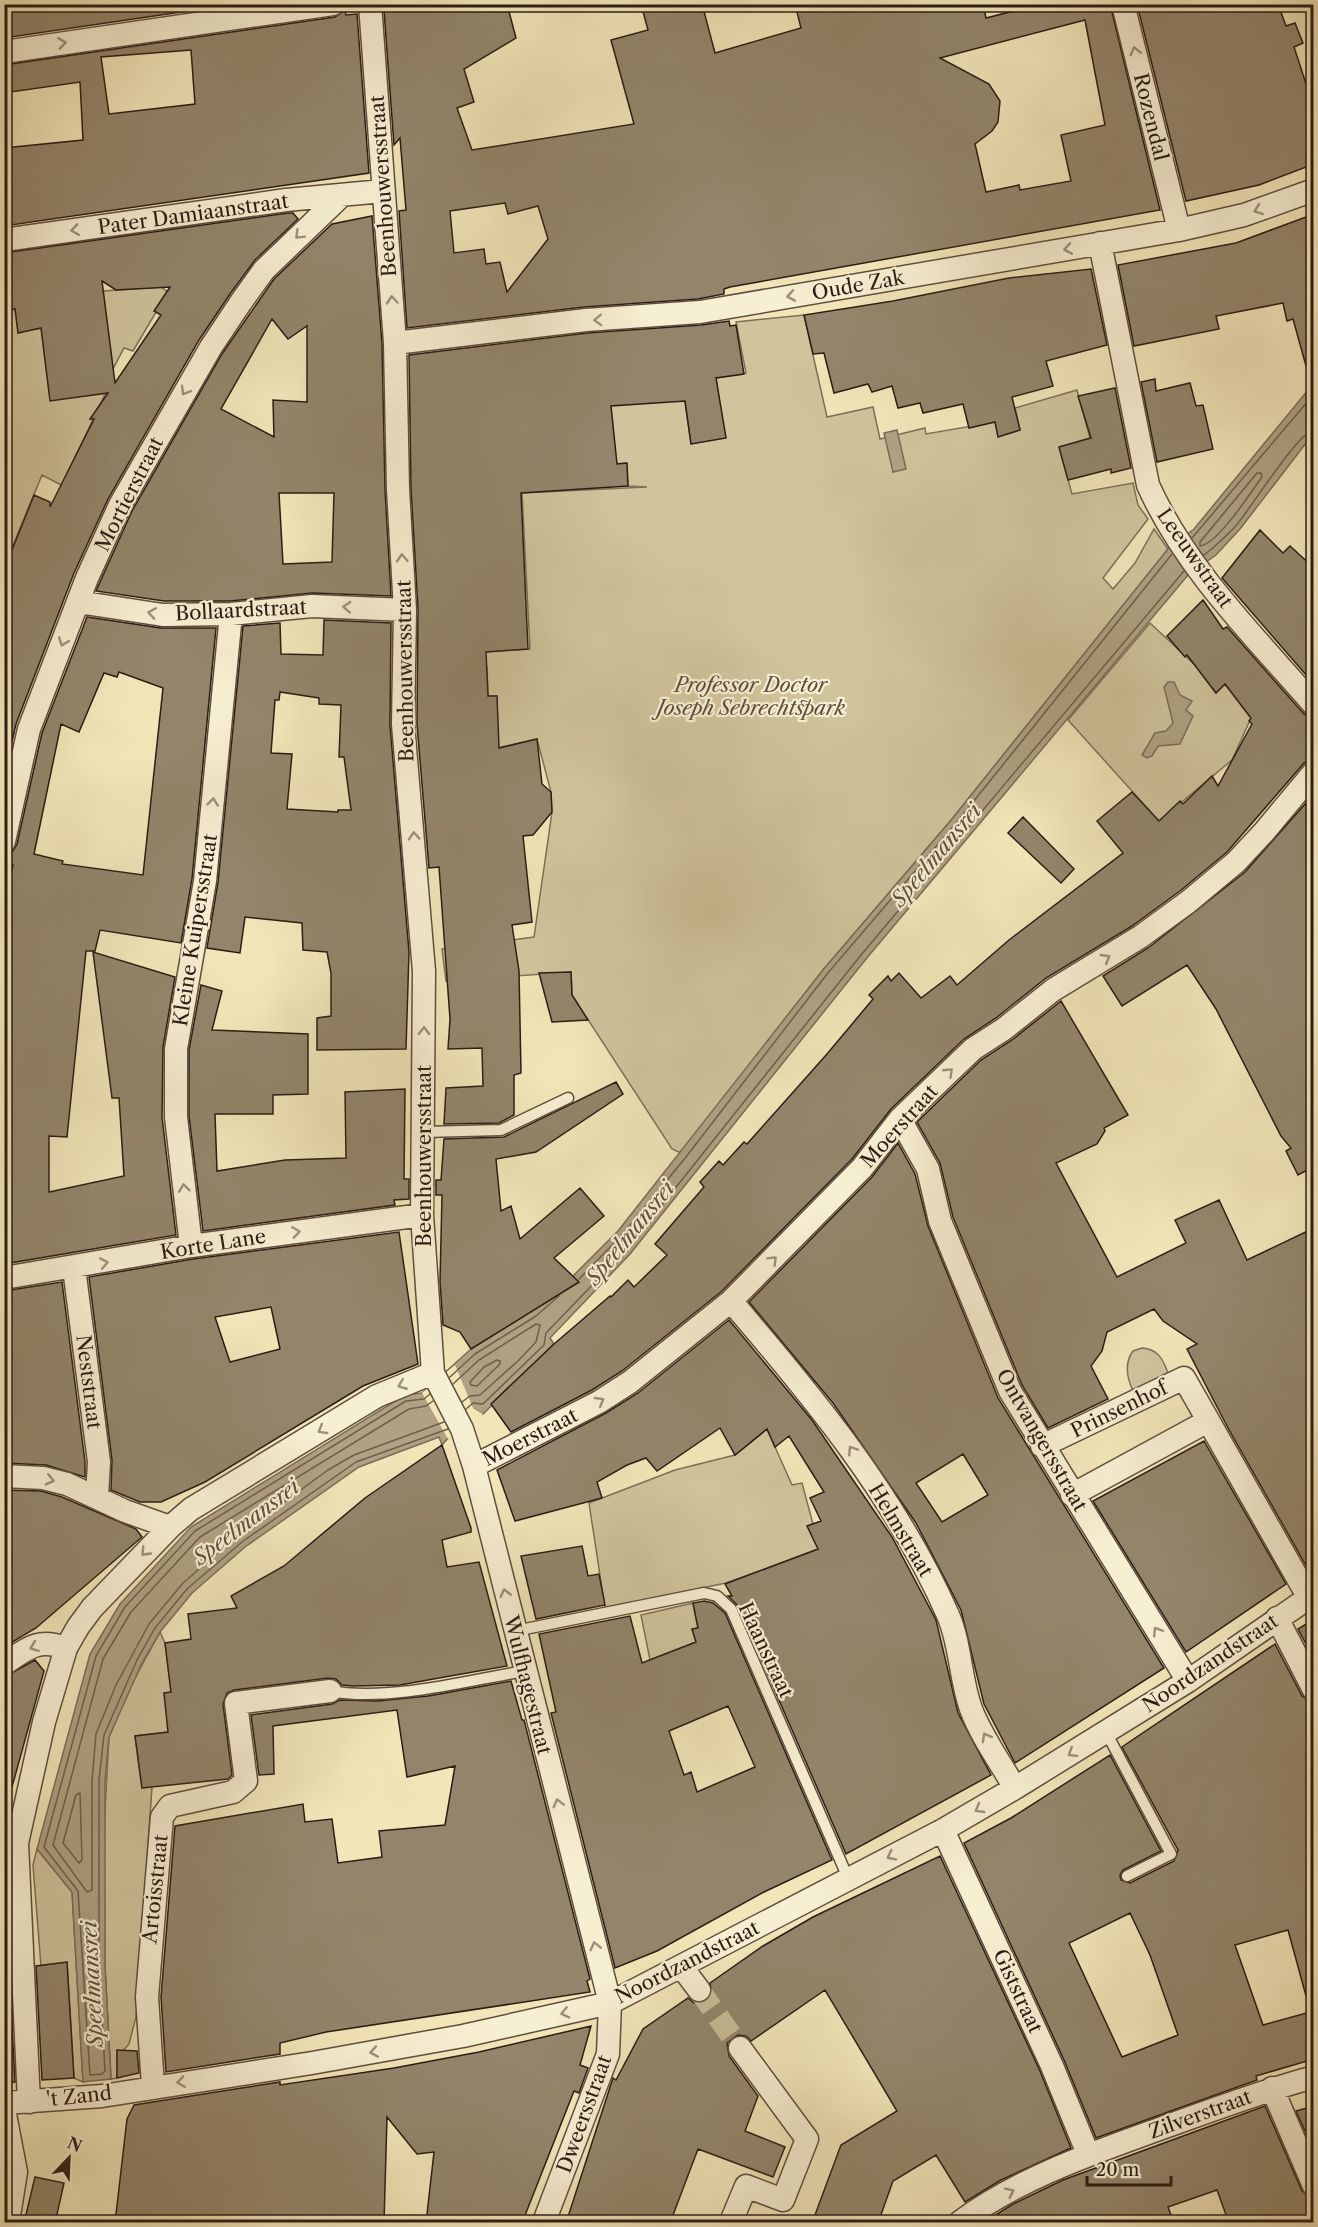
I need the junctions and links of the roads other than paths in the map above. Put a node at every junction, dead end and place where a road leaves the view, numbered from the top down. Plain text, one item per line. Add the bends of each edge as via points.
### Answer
1 (333, 4) edge
2 (370, 4) edge
3 (1123, 4) edge
4 (4, 51) edge
5 (1314, 190) edge
6 (383, 191) junction
7 (342, 195) junction
8 (1179, 230) junction
9 (4, 240) edge
10 (1101, 243) junction
11 (395, 343) junction
12 (78, 602) junction
13 (405, 610) junction
14 (231, 614) junction
15 (1314, 705) edge
16 (1314, 772) edge
17 (4, 842) edge
18 (568, 1098) dead end
19 (900, 1119) junction
20 (423, 1132) junction
21 (422, 1215) junction
22 (191, 1246) junction
23 (74, 1268) junction
24 (4, 1278) edge
25 (731, 1301) junction
26 (435, 1377) junction
27 (1208, 1421) junction
28 (1042, 1446) junction
29 (474, 1467) junction
30 (4, 1476) edge
31 (1072, 1495) junction
32 (97, 1497) junction
33 (170, 1527) junction
34 (1311, 1596) edge
35 (1277, 1618) junction
36 (514, 1631) junction
37 (66, 1648) junction
38 (4, 1664) edge
39 (524, 1671) junction
40 (1188, 1681) junction
41 (1314, 1690) edge
42 (330, 1691) joint
43 (1106, 1732) junction
44 (1015, 1788) junction
45 (943, 1830) junction
46 (1127, 1876) dead end
47 (848, 1878) junction
48 (681, 1966) junction
49 (699, 1990) tunnel mouth
50 (609, 2002) junction
51 (740, 2048) tunnel mouth
52 (1314, 2077) edge
53 (153, 2086) junction
54 (1272, 2088) junction
55 (29, 2102) junction
56 (4, 2103) edge
57 (4, 2109) edge
58 (1088, 2154) junction
59 (1314, 2186) edge
60 (8, 2223) edge
61 (544, 2223) edge
62 (731, 2223) edge
63 (960, 2223) edge

4 -> 1 street
2 - 6 street, Beenhouwersstraat
8 -> 3 street, Rozendal
5 -> 8 street, Oude Zak via 1244,215
6 - 7 street, Pater Damiaanstraat
11 -> 6 street, Beenhouwersstraat
7 -> 9 street, Pater Damiaanstraat
7 -> 12 street, Mortierstraat via 264,270 211,347 120,505
8 - 10 street, Oude Zak
10 -> 11 street, Oude Zak via 700,312 586,320
10 - 15 street, Leeuwstraat via 1148,485 1162,516 1213,588
13 -> 11 street, Beenhouwersstraat
14 -> 12 street, Bollaardstraat via 163,615
12 -> 17 street, Mortierstraat via 29,729
13 -> 14 street, Bollaardstraat via 312,606
20 -> 13 street, Beenhouwersstraat via 424,971 403,724
22 -> 14 street, Kleine Kuipersstraat via 176,1117 176,1049 205,881
19 -> 16 street, Moerstraat via 974,1049 1053,990 1150,931 1236,862
18 - 20 lane via 501,1130
25 -> 19 street, Moerstraat via 862,1168
19 - 28 street, Ontvangersstraat via 928,1169 940,1221 1002,1376
20 - 21 street, Beenhouwersstraat
22 -> 21 street, Korte Lane
21 - 26 street, Beenhouwersstraat
23 -> 22 street, Korte Lane
23 - 24 street, Korte Lane
23 - 32 street, Neststraat via 99,1462
29 -> 25 street, Moerstraat via 630,1382
44 -> 25 street, Helmstraat via 971,1709 950,1618 896,1520 846,1441
26 - 29 street, Wulfhagestraat via 462,1429
26 -> 33 street via 377,1396 191,1509
27 - 28 street, Prinsenhof via 1184,1378
27 - 31 street
27 - 34 street, Prinsenhof
28 - 31 street, Ontvangersstraat
36 -> 29 street, Wulfhagestraat
30 -> 32 street via 43,1478
40 -> 31 street, Ontvangersstraat
32 - 33 street
33 -> 37 street via 92,1608
34 - 35 street, Noordzandstraat
35 - 40 street, Noordzandstraat
35 - 41 street
36 - 39 street, Wulfhagestraat
36 - 47 lane, Haanstraat via 704,1593 717,1596 731,1610
37 -> 38 street via 51,1642 34,1644
37 - 55 street via 17,1843
39 - 42 lane via 355,1696
50 -> 39 street, Wulfhagestraat
40 - 43 street, Noordzandstraat
42 - 53 street, Artoisstraat via 236,1703 246,1781 233,1792 170,1806 162,1817 147,1997
43 -> 44 street, Noordzandstraat
43 - 46 lane via 1171,1854
44 -> 45 street, Noordzandstraat
45 -> 47 street, Noordzandstraat
45 - 58 street, Giststraat via 1053,2066
47 - 48 street, Noordzandstraat
48 - 49 street
48 - 50 street, Noordzandstraat
50 -> 53 street, Noordzandstraat via 463,2036
50 - 61 street, Dweersstraat via 608,2054
51 - 62 street via 807,2139 783,2200 746,2186
52 - 54 street, Zilverstraat
53 - 55 street, 't Zand via 102,2096
54 - 58 street, Zilverstraat
54 - 59 street
55 - 56 street, 't Zand
57 - 60 street via 16,2172
63 -> 58 street, Zilverstraat via 985,2204

